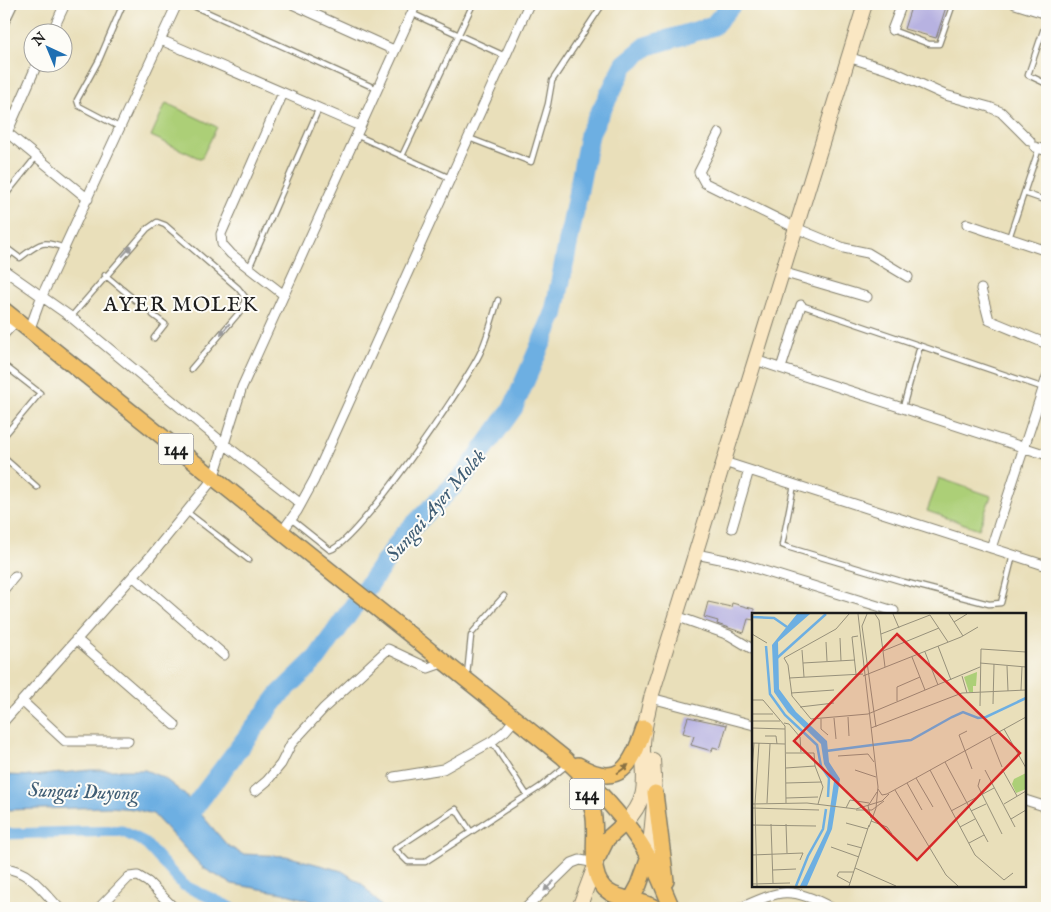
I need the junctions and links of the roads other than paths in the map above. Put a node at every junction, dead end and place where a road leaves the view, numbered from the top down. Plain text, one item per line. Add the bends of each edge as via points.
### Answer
1 (15, 4) edge
2 (65, 4) edge
3 (123, 4) edge
4 (177, 4) edge
5 (189, 4) edge
6 (292, 4) edge
7 (416, 4) edge
8 (473, 4) edge
9 (529, 4) edge
10 (598, 4) edge
11 (864, 4) edge
12 (902, 4) edge
13 (953, 4) edge
14 (1016, 4) edge
15 (411, 13) junction
16 (1047, 14) edge
17 (1047, 19) edge
18 (57, 22) edge
19 (4, 27) edge
20 (892, 30) joint
21 (458, 35) junction
22 (161, 40) junction
23 (394, 50) junction
24 (504, 56) junction
25 (848, 57) junction
26 (33, 72) edge
27 (1047, 84) edge
28 (376, 89) junction
29 (283, 92) junction
30 (319, 108) junction
31 (360, 126) junction
32 (120, 128) junction
33 (5, 132) edge
34 (719, 133) dead end
35 (356, 135) junction
36 (468, 137) junction
37 (1038, 147) edge
38 (402, 156) junction
39 (36, 157) junction
40 (450, 178) junction
41 (1024, 193) junction
42 (4, 197) edge
43 (88, 199) junction
44 (1047, 201) edge
45 (967, 224) dead end
46 (796, 228) junction
47 (1009, 238) junction
48 (4, 246) edge
49 (65, 248) junction
50 (1047, 251) edge
51 (12, 252) junction
52 (4, 262) edge
53 (249, 268) junction
54 (4, 270) edge
55 (782, 272) junction
56 (105, 275) junction
57 (908, 277) dead end
58 (981, 289) dead end
59 (284, 295) junction
60 (867, 297) dead end
61 (41, 298) junction
62 (135, 300) dead end
63 (498, 300) dead end
64 (801, 305) joint
65 (4, 310) edge
66 (153, 315) dead end
67 (71, 317) junction
68 (16, 321) junction
69 (29, 331) junction
70 (4, 334) edge
71 (154, 338) dead end
72 (1047, 344) edge
73 (920, 346) junction
74 (756, 360) junction
75 (4, 365) edge
76 (781, 368) junction
77 (191, 369) dead end
78 (1047, 377) edge
79 (1044, 388) junction
80 (903, 407) junction
81 (4, 436) edge
82 (223, 443) junction
83 (1024, 448) junction
84 (1047, 455) edge
85 (4, 458) edge
86 (724, 462) junction
87 (749, 470) junction
88 (213, 478) junction
89 (794, 484) junction
90 (37, 487) dead end
91 (301, 504) junction
92 (187, 511) junction
93 (291, 519) junction
94 (732, 528) dead end
95 (281, 533) junction
96 (991, 548) junction
97 (696, 554) junction
98 (1013, 554) junction
99 (249, 560) dead end
100 (1047, 566) edge
101 (15, 576) dead end
102 (133, 576) junction
103 (4, 589) edge
104 (504, 596) dead end
105 (894, 610) dead end
106 (676, 616) junction
107 (76, 639) junction
108 (752, 649) edge
109 (224, 655) dead end
110 (444, 662) junction
111 (466, 679) junction
112 (22, 700) junction
113 (650, 702) junction
114 (516, 718) junction
115 (4, 721) edge
116 (175, 725) dead end
117 (752, 725) edge
118 (644, 728) junction
119 (128, 741) dead end
120 (491, 742) junction
121 (565, 761) junction
122 (394, 777) dead end
123 (256, 791) dead end
124 (655, 793) junction
125 (527, 795) junction
126 (1026, 800) edge
127 (1047, 808) edge
128 (625, 823) junction
129 (471, 832) junction
130 (649, 857) junction
131 (596, 864) junction
132 (4, 868) edge
133 (627, 903) edge
134 (169, 907) edge
135 (830, 907) dead end
136 (59, 908) edge
137 (98, 908) edge
138 (526, 908) edge
139 (579, 908) edge
140 (655, 908) edge
141 (672, 908) edge
142 (740, 908) edge

1 - 19 lane
2 - 18 street
3 - 32 lane via 99,60 77,100 79,106
4 - 22 street
5 - 28 lane
6 - 23 street
7 - 15 street
8 - 21 lane
9 - 24 street
10 - 36 lane via 600,8 552,81 531,162
11 - 25 main road
12 - 20 street
13 - 20 lane via 939,44 929,44
14 - 16 street
15 - 21 lane
15 - 23 street
17 - 27 lane via 1028,75
21 - 24 lane
21 - 38 lane
22 - 29 street
22 - 32 street
23 - 28 street
24 - 36 street
25 - 37 street via 892,71 945,95 989,106 1001,112
25 - 46 main road
26 - 33 street
28 - 31 street
29 - 30 street
29 - 53 street via 221,234 222,244
30 - 31 street
30 - 53 lane
31 - 35 street
32 - 43 street
33 - 39 street
34 - 46 street via 699,172 705,183
35 - 38 lane
35 - 59 street
36 - 40 street
37 - 41 lane
38 - 40 lane
39 - 42 lane
39 - 43 street
40 - 91 street
41 - 44 lane
41 - 47 lane
43 - 49 street
45 - 47 street
46 - 55 main road
46 - 57 street via 844,248 868,253
47 - 50 street
48 - 51 lane
49 - 51 lane via 48,242 39,244 20,258
49 - 61 street
51 - 52 lane
53 - 59 street
54 - 61 street
55 - 60 street
55 - 74 main road
56 - 62 lane
56 - 67 lane
56 -> 77 lane via 157,222 165,225 238,288 245,298 243,308
58 - 72 street via 989,320
59 - 82 street via 242,387
61 - 67 street
61 - 69 street
63 - 93 lane via 481,351 450,405 367,514 336,547 325,547
64 - 73 lane
64 - 76 street
65 - 68 main road, 144
66 - 71 lane via 165,324
67 - 82 street
68 - 69 main road, 144
68 - 70 street
69 - 88 main road, 144
73 - 79 lane
73 - 80 lane
74 - 76 street
74 - 86 main road
75 - 81 lane via 40,392
76 - 80 street
78 - 79 street
79 - 83 street
80 - 83 street
82 - 88 street
82 - 91 street
83 - 84 street
83 - 96 street
85 - 90 lane
86 - 87 street
86 - 97 main road
87 - 89 street
87 - 94 street
88 - 92 street
88 - 95 main road, 144
89 - 96 street
89 - 98 lane via 782,545 786,547 988,604 1001,603
91 - 93 street
92 - 99 lane
92 - 102 street
93 - 95 street
95 - 110 main road, 144
96 - 98 street
97 - 105 street via 735,562
97 - 106 main road
98 - 100 street
101 - 103 street
102 - 107 street
102 - 109 street
104 - 111 lane via 472,634
106 - 108 street via 729,635
106 - 113 main road
107 - 112 street
107 - 116 street
110 - 111 main road, 144
110 - 123 street via 428,668 396,651 388,649 382,652 359,678 324,708
111 - 114 main road, 144
112 - 115 street
112 - 119 street via 65,742
113 - 117 street
113 - 118 main road, 144
113 - 124 main road
114 - 120 street
114 - 121 main road, 144
121 -> 118 main road via 594,773 615,775 632,762
118 - 128 main road, 144 via 642,800
120 - 122 street via 443,769
120 - 125 lane
121 - 125 lane
121 - 128 main road, 144
121 - 131 main road, 144 via 588,795 594,813
124 - 130 main road
124 - 141 main road via 664,873
125 - 129 lane
126 - 127 street
128 - 130 main road, 144
128 - 131 main road, 144 via 607,839
129 - 129 lane via 456,809 395,849 408,862 425,862
130 - 133 main road via 640,886
130 - 141 main road, 144
131 - 133 main road, 144 via 598,878 605,889
131 -> 138 street via 580,860 572,863
131 - 139 main road
132 - 136 street via 23,872
133 - 140 main road, 144
134 - 137 street via 148,882 138,876 129,877
135 - 142 street via 814,898 787,891

